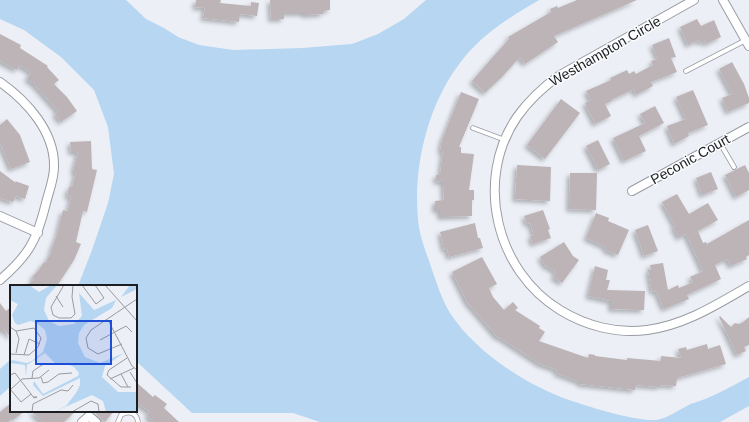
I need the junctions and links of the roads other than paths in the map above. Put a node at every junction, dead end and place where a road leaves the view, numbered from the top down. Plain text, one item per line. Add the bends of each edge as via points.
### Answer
1 (694, 0) edge
2 (724, 0) edge
3 (747, 43) edge
4 (686, 71) dead end
5 (0, 82) edge
6 (749, 127) edge
7 (473, 128) dead end
8 (505, 140) junction
9 (720, 143) junction
10 (734, 167) dead end
11 (632, 191) dead end
12 (0, 216) edge
13 (38, 233) junction
14 (0, 280) edge
15 (749, 286) edge
16 (88, 413) edge
17 (82, 422) edge
18 (96, 422) edge
19 (118, 422) edge
20 (138, 422) edge

1 - 8 street, Westhampton Circle via 560,75 545,86 527,103
2 - 3 street
3 - 4 lane
5 - 13 street via 35,115 53,153 53,174
6 - 9 street, Peconic Court
7 - 8 lane
8 - 15 street, Westhampton Circle via 495,188 496,213 504,242 515,265 526,280 543,297 568,315 585,323 615,330 646,330 671,326 695,316
9 - 10 lane
9 - 11 street, Peconic Court
12 - 13 street
13 - 14 street via 25,256
16 - 17 street
16 - 18 street
19 - 20 lane via 121,415 127,412 134,414

